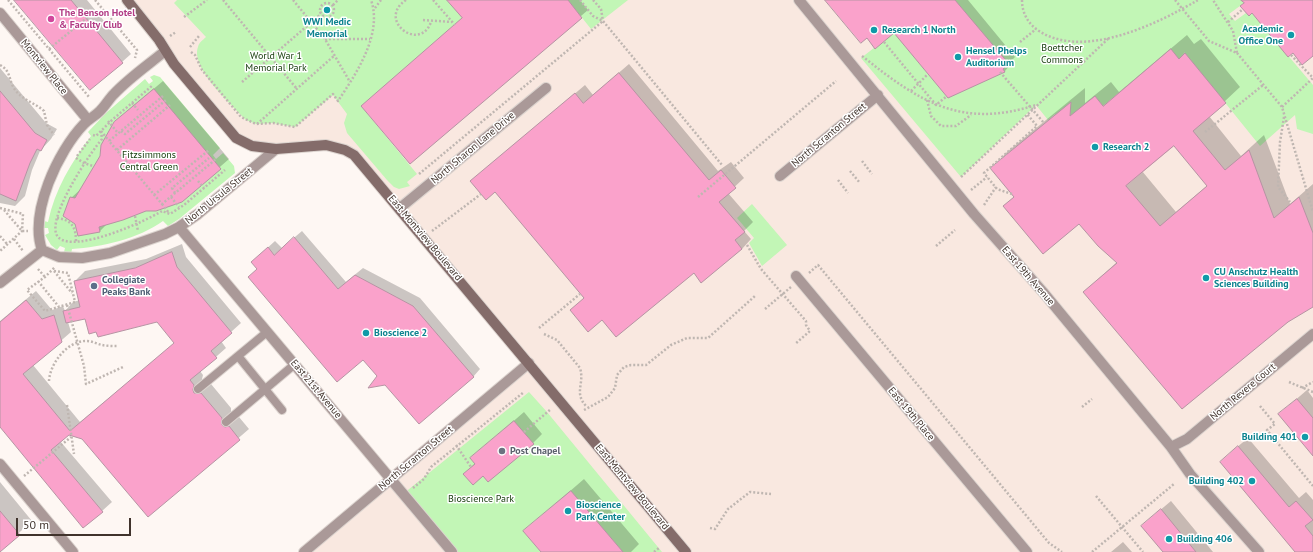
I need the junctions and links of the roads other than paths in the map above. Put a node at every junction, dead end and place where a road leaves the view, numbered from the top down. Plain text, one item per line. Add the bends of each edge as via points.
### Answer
1 (127, 0) edge
2 (799, 0) edge
3 (0, 13) edge
4 (165, 51) junction
5 (546, 88) dead end
6 (878, 95) junction
7 (88, 120) junction
8 (276, 149) junction
9 (780, 176) dead end
10 (400, 208) junction
11 (180, 227) junction
12 (42, 250) junction
13 (796, 276) dead end
14 (0, 283) edge
15 (267, 332) junction
16 (1313, 334) edge
17 (238, 356) junction
18 (529, 363) junction
19 (295, 364) junction
20 (198, 389) dead end
21 (265, 389) junction
22 (282, 410) dead end
23 (226, 422) dead end
24 (1171, 447) junction
25 (0, 464) edge
26 (391, 479) junction
27 (73, 552) edge
28 (304, 552) edge
29 (452, 552) edge
30 (686, 552) edge
31 (1027, 552) edge
32 (1259, 552) edge

1 - 4 street, East Montview Boulevard
2 - 6 street, East 19th Avenue
3 - 7 street, Montview Place
4 - 7 street via 114,94 101,110
4 - 8 street, East Montview Boulevard via 236,138 252,146
5 - 10 street, North Sharon Lane Drive
6 - 9 street, North Scranton Street
6 - 24 street, East 19th Avenue via 974,214 1043,292
7 - 12 street via 75,136 47,186 41,205 38,232
8 - 10 street, East Montview Boulevard via 326,145 345,150 361,163
8 - 11 street, North Ursula Street
10 - 18 street, East Montview Boulevard
11 - 12 street, North Ursula Street via 128,248 82,258 59,257
11 - 15 street, East 21st Avenue
12 - 14 street
13 - 31 street, East 19th Place
15 - 17 lane
15 - 19 street, East 21st Avenue
16 - 24 street, North Revere Court via 1187,439
17 - 20 lane
17 - 21 lane
18 - 26 street, North Scranton Street
18 - 30 street, East Montview Boulevard
19 - 21 lane
19 - 26 street, East 21st Avenue
21 - 22 lane
21 - 23 lane
24 - 32 street, East 19th Avenue via 1190,474
25 - 27 street
26 - 28 street, North Scranton Street
26 - 29 street, East 21st Avenue

